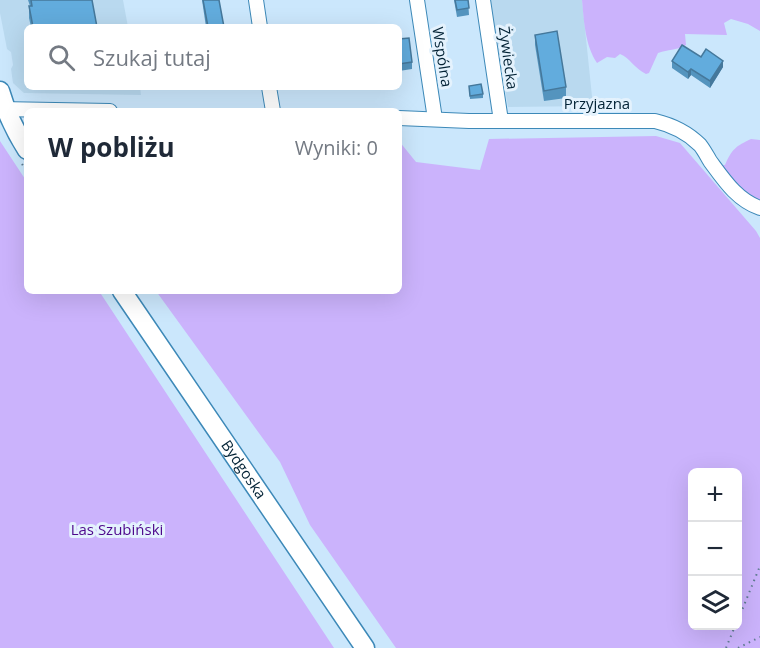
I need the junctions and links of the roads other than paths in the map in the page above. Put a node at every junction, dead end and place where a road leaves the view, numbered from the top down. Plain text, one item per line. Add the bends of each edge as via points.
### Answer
1 (256, 0) edge
2 (417, 0) edge
3 (483, 0) edge
4 (260, 24) edge
5 (270, 90) edge
6 (0, 91) edge
7 (272, 108) edge
8 (3, 109) edge
9 (24, 109) edge
10 (402, 118) edge
11 (435, 119) junction
12 (501, 121) junction
13 (24, 146) edge
14 (760, 208) edge
15 (124, 294) edge
16 (365, 648) edge

1 - 4 street
2 - 11 street, Wspólna
3 - 12 street, Żywiecka
5 - 7 street
6 - 8 main road
8 - 9 street
8 - 13 main road
10 - 11 street, Przyjazna
11 - 12 street, Przyjazna
12 - 14 street, Przyjazna via 655,121 671,125 700,146 735,193
15 - 16 main road, Bydgoska

